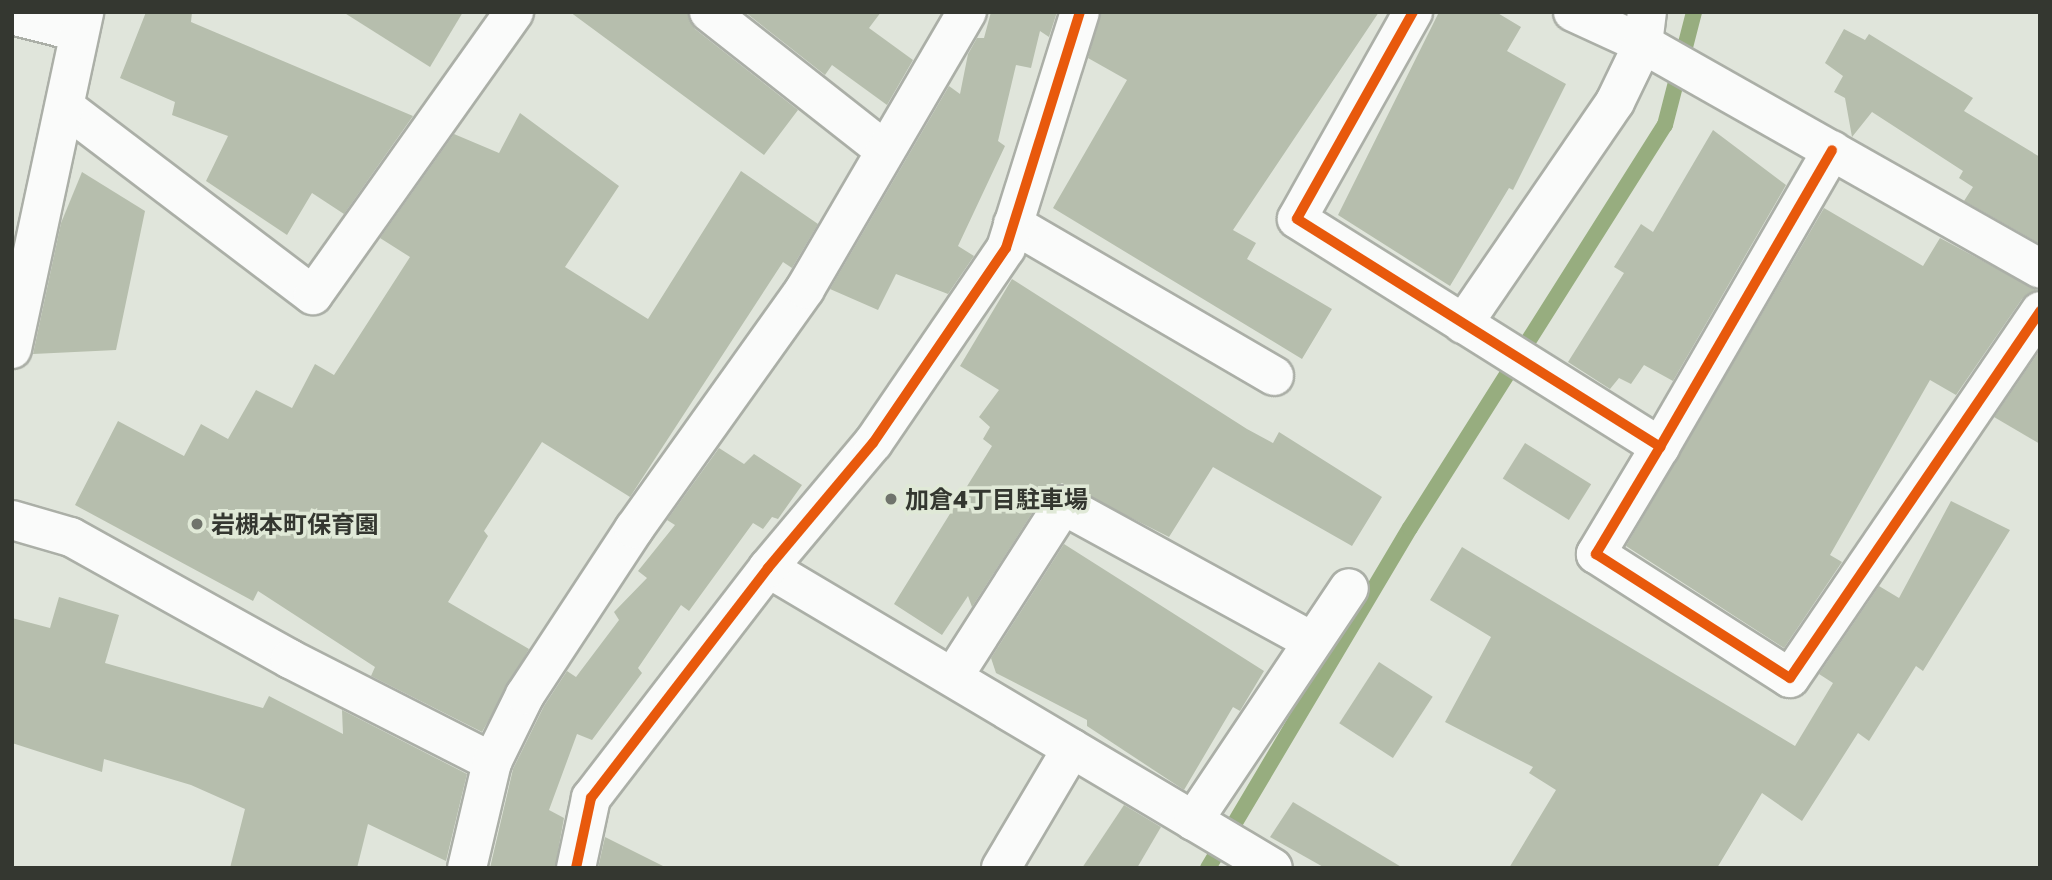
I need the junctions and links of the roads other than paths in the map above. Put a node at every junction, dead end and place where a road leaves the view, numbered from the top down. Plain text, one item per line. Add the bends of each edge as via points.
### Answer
1 (514, 12) edge
2 (709, 12) edge
3 (967, 12) edge
4 (1080, 12) edge
5 (1413, 12) edge
6 (1573, 12) edge
7 (12, 15) edge
8 (81, 22) edge
9 (1652, 38) edge
10 (65, 107) junction
11 (883, 149) junction
12 (1832, 150) junction
13 (1013, 225) junction
14 (2040, 269) edge
15 (2040, 311) edge
16 (1463, 324) junction
17 (12, 349) edge
18 (1274, 376) dead end
19 (1660, 447) junction
20 (12, 520) edge
21 (768, 568) junction
22 (1349, 588) dead end
23 (1311, 641) junction
24 (953, 677) junction
25 (1072, 748) junction
26 (492, 762) junction
27 (1199, 823) junction
28 (467, 868) edge
29 (576, 868) edge
30 (1002, 868) edge
31 (1273, 868) edge

1 - 10 street via 313,295
2 - 11 street
3 - 11 street
4 - 13 street
5 - 16 street via 1297,219
6 - 9 street
7 - 8 street
8 - 10 street
9 - 12 street via 1706,79
9 - 16 street via 1615,102
10 - 17 street
11 - 26 street via 805,289 634,529 525,695
12 - 14 street
12 - 19 street
13 - 18 street
13 - 21 street via 1006,248 873,443
15 - 19 street via 1790,678 1596,554
16 - 19 street
20 - 26 street via 71,537 290,659
21 - 24 street
21 - 29 street via 591,799
22 - 23 street
23 - 24 street via 1063,505
23 - 27 street
24 - 25 street
25 - 27 street
25 - 30 street
26 - 28 street
27 - 31 street

